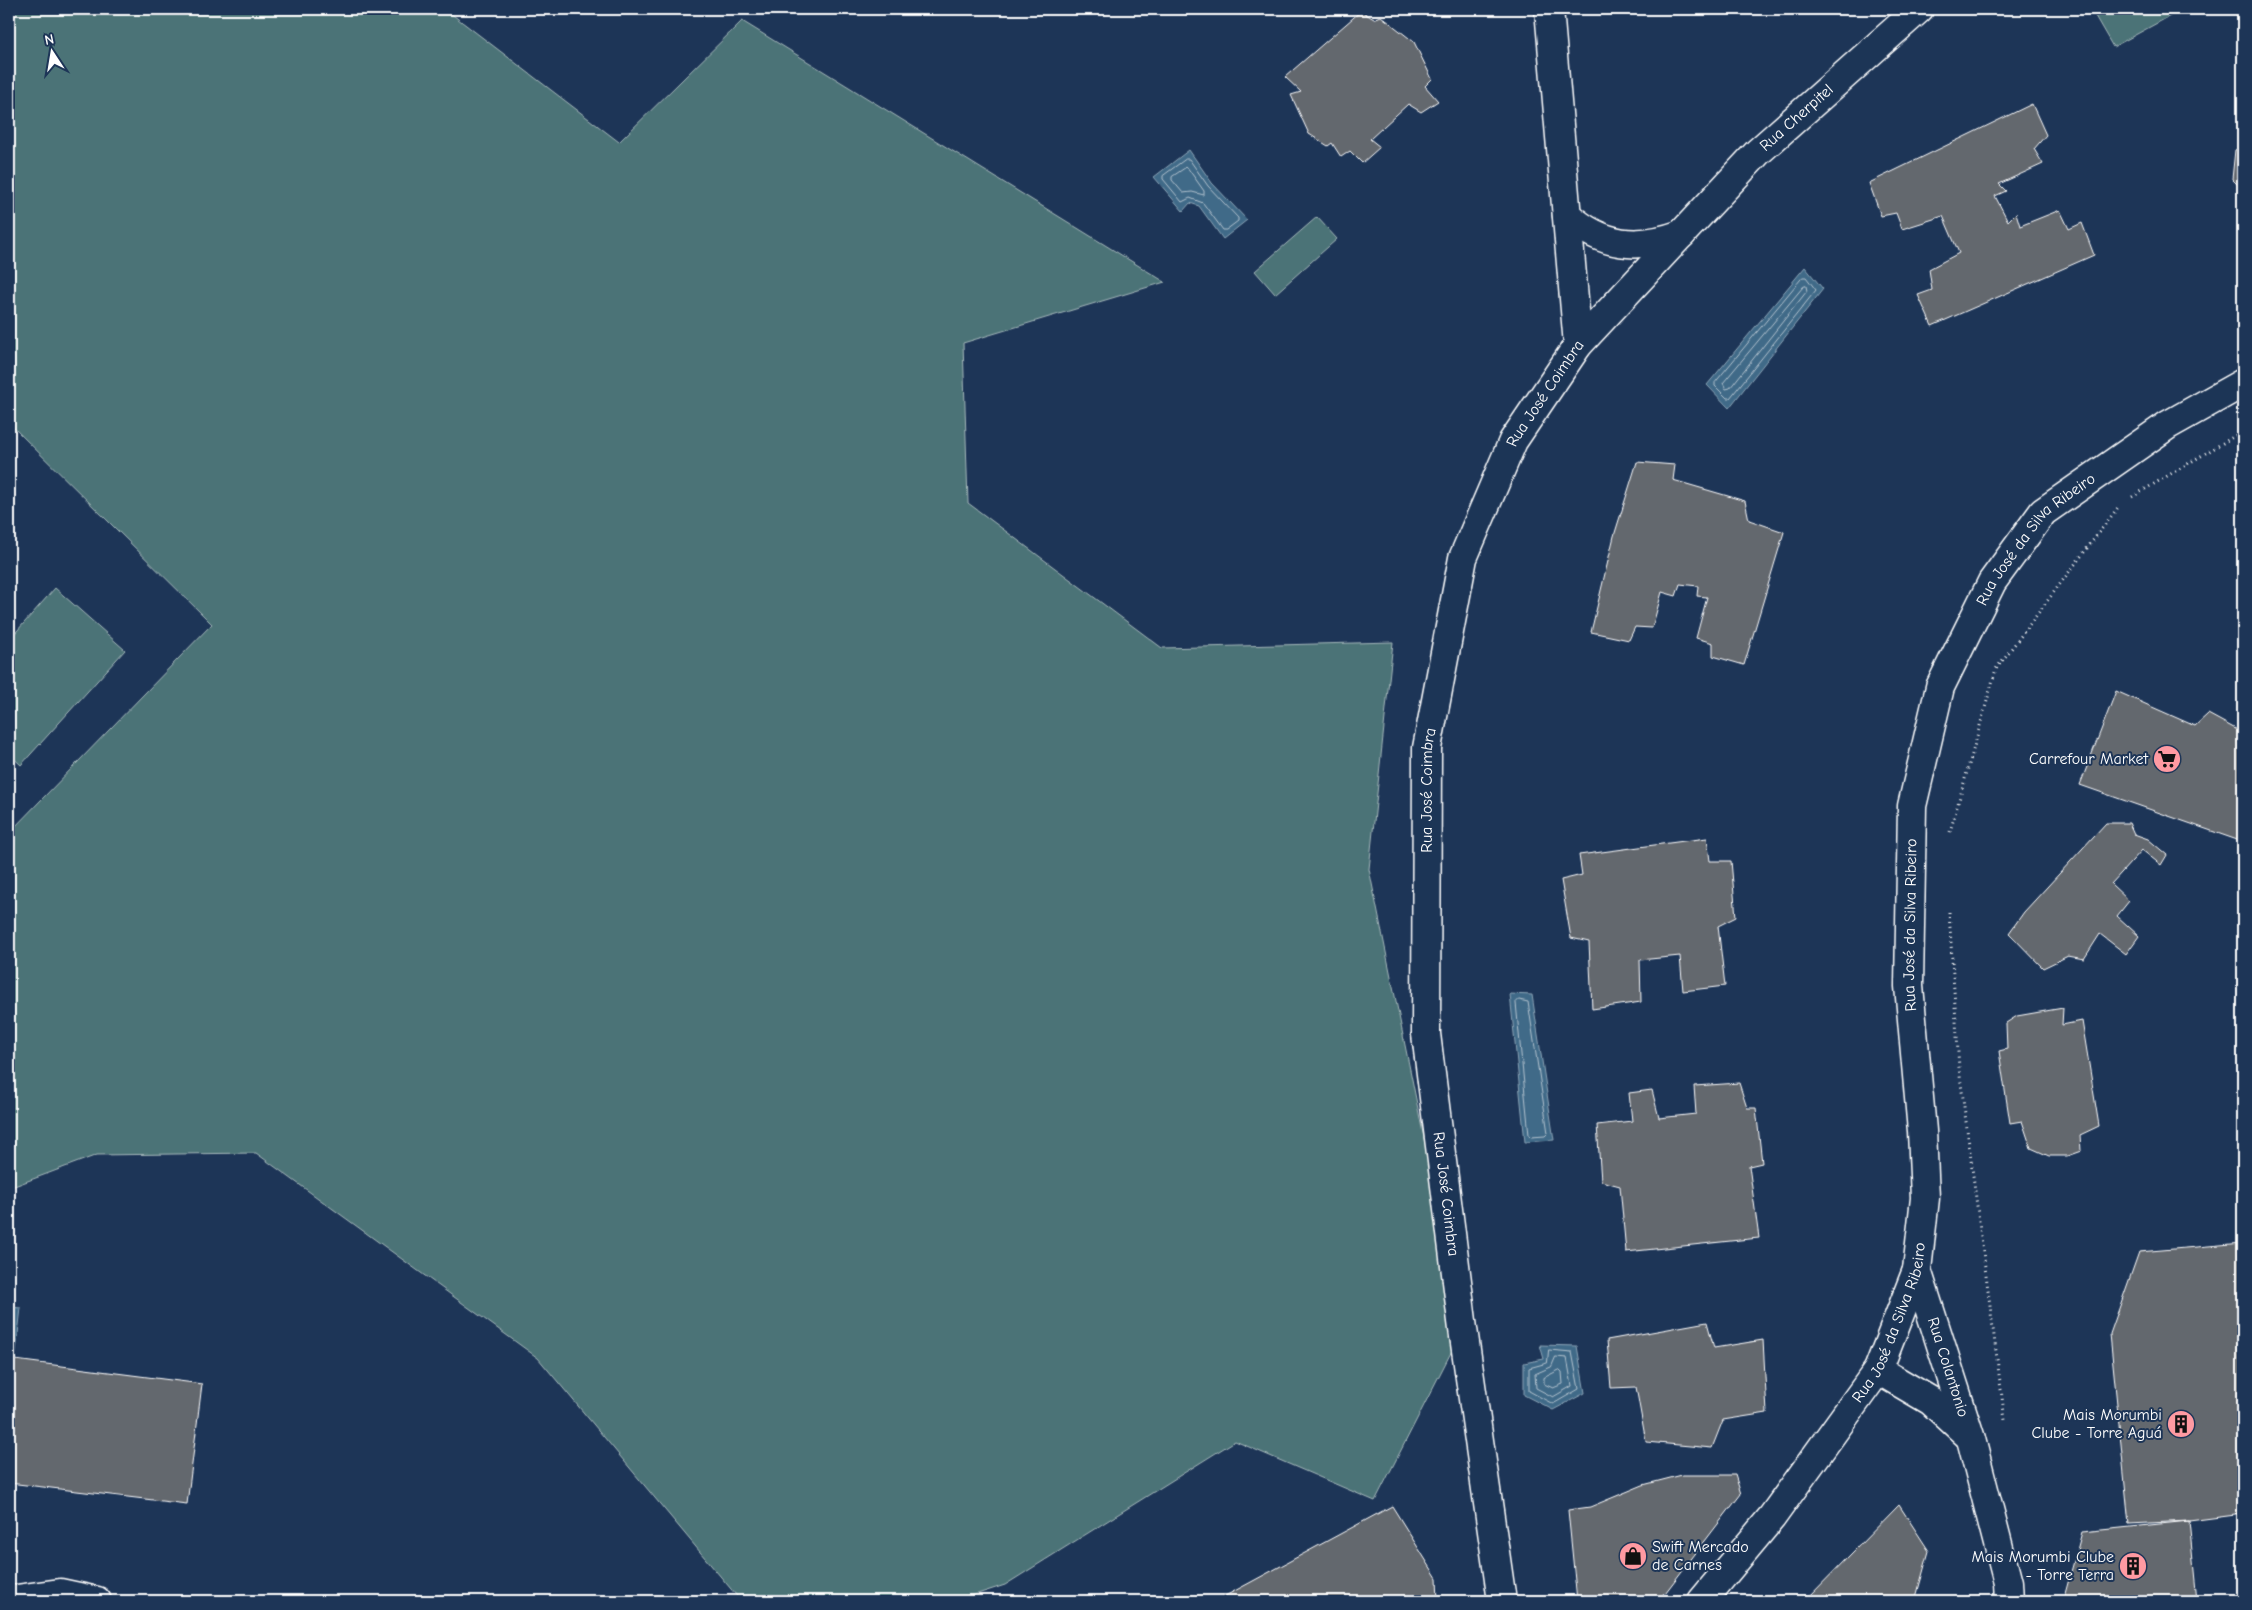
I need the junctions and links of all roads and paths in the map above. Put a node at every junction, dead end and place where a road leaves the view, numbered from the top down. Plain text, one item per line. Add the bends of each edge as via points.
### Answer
1 (1549, 9) edge
2 (1919, 9) edge
3 (1567, 215) junction
4 (1682, 234) junction
5 (1578, 345) junction
6 (2243, 383) edge
7 (2243, 431) edge
8 (2128, 500) dead end
9 (2120, 504) dead end
10 (1947, 841) dead end
11 (1948, 910) dead end
12 (1917, 1270) junction
13 (1992, 1328) dead end
14 (1878, 1370) junction
15 (1970, 1437) junction
16 (9, 1600) edge
17 (96, 1601) edge
18 (1502, 1601) edge
19 (1702, 1601) edge
20 (2009, 1601) edge

1 - 3 street, Rua José Coimbra
2 - 4 street, Rua Cherpitel via 1758,152
3 - 4 street, Rua Cherpitel via 1580,227 1612,241 1636,245 1660,242
3 - 5 street, Rua José Coimbra
4 - 5 street, Rua Cherpitel
5 - 18 street, Rua José Coimbra via 1513,441 1462,558 1427,748 1426,1034 1463,1329
6 - 12 street, Rua José da Silva Ribeiro via 2168,425 2044,512 1992,582 1940,687 1912,806 1909,986 1925,1198
7 - 8 path
9 - 10 path via 1996,669
11 - 13 path via 1959,1068
12 - 14 street, Rua José da Silva Ribeiro
12 - 15 street, Rua Colantonio
14 - 15 street, Rua Colantonio via 1931,1401
14 - 19 street, Rua José da Silva Ribeiro via 1772,1517
15 - 20 street, Rua Colantonio via 2008,1583
16 - 17 street via 60,1593

